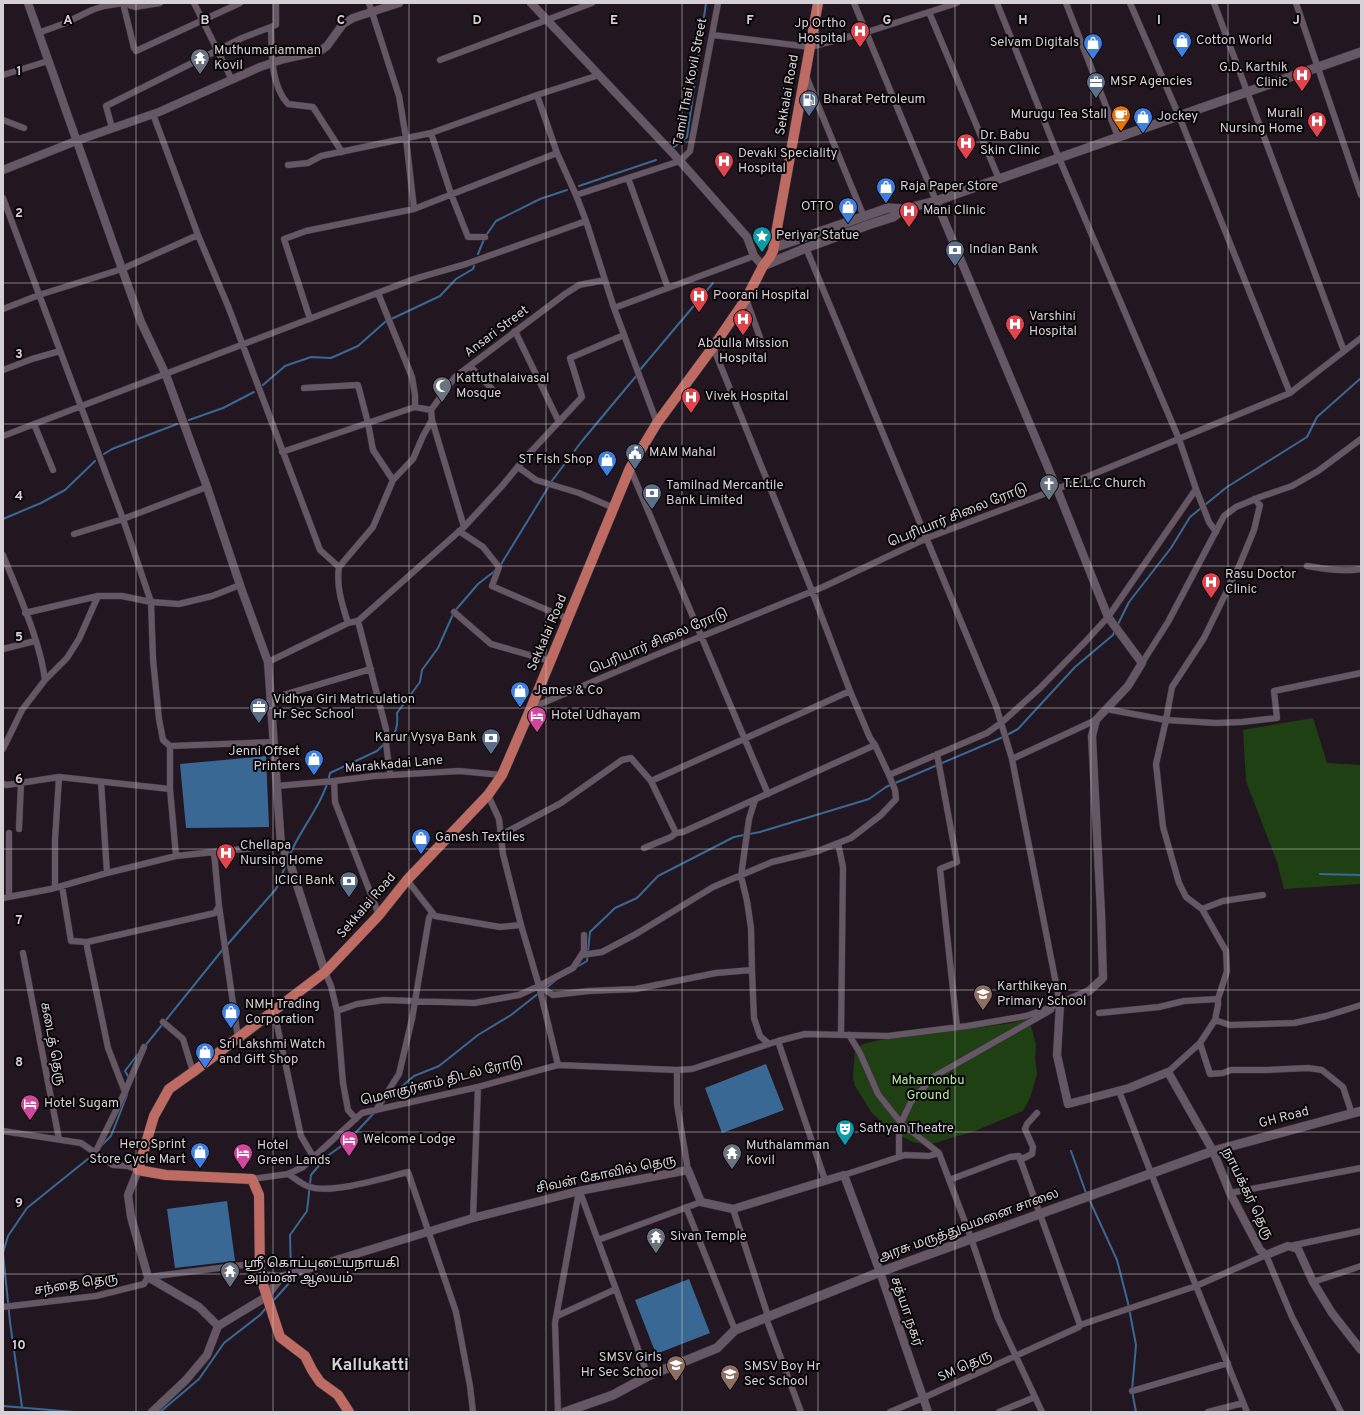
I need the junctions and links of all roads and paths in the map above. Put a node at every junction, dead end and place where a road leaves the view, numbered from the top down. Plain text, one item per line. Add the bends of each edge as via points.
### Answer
1 (28, 3) edge
2 (123, 3) edge
3 (160, 3) edge
4 (194, 3) edge
5 (240, 3) edge
6 (276, 3) edge
7 (369, 3) edge
8 (399, 3) edge
9 (531, 3) edge
10 (592, 3) edge
11 (718, 3) edge
12 (818, 3) edge
13 (854, 3) edge
14 (957, 3) edge
15 (997, 3) edge
16 (1066, 3) edge
17 (1130, 3) edge
18 (1214, 3) edge
19 (1296, 3) edge
20 (372, 12) junction
21 (930, 12) junction
22 (203, 20) junction
23 (547, 20) junction
24 (271, 27) junction
25 (867, 32) junction
26 (38, 33) junction
27 (713, 35) junction
28 (810, 47) junction
29 (217, 50) junction
30 (1361, 52) edge
31 (440, 60) dead end
32 (48, 61) junction
33 (272, 63) junction
34 (1317, 67) junction
35 (805, 74) junction
36 (3, 75) edge
37 (599, 75) junction
38 (232, 80) junction
39 (1247, 92) junction
40 (537, 95) junction
41 (152, 114) junction
42 (1179, 116) junction
43 (3, 120) edge
44 (24, 128) dead end
45 (112, 128) junction
46 (431, 133) junction
47 (1118, 137) junction
48 (406, 138) junction
49 (76, 141) junction
50 (342, 152) junction
51 (557, 153) junction
52 (1059, 158) junction
53 (680, 161) junction
54 (288, 165) dead end
55 (3, 170) edge
56 (628, 178) junction
57 (999, 179) junction
58 (451, 194) junction
59 (576, 195) junction
60 (1361, 195) edge
61 (3, 198) edge
62 (936, 201) junction
63 (414, 209) junction
64 (904, 209) junction
65 (864, 217) junction
66 (586, 222) junction
67 (198, 235) junction
68 (485, 237) dead end
69 (773, 248) junction
70 (806, 248) junction
71 (754, 256) junction
72 (763, 266) junction
73 (122, 269) junction
74 (605, 280) junction
75 (668, 288) junction
76 (378, 293) junction
77 (39, 295) junction
78 (746, 299) junction
79 (614, 308) junction
80 (3, 309) edge
81 (310, 319) junction
82 (515, 332) junction
83 (624, 335) junction
84 (1361, 338) edge
85 (762, 343) dead end
86 (242, 345) junction
87 (714, 347) junction
88 (60, 351) junction
89 (1344, 351) junction
90 (470, 366) junction
91 (3, 370) edge
92 (166, 375) junction
93 (304, 388) dead end
94 (492, 389) dead end
95 (1290, 393) junction
96 (80, 406) junction
97 (415, 407) junction
98 (432, 410) junction
99 (432, 420) junction
100 (559, 422) junction
101 (368, 423) junction
102 (657, 423) junction
103 (34, 424) junction
104 (3, 436) edge
105 (1179, 439) junction
106 (1361, 439) edge
107 (282, 452) junction
108 (518, 467) junction
109 (630, 468) junction
110 (53, 470) dead end
111 (393, 480) junction
112 (207, 487) junction
113 (1196, 489) junction
114 (1057, 490) junction
115 (1254, 499) junction
116 (614, 508) junction
117 (123, 519) junction
118 (461, 529) junction
119 (1216, 532) junction
120 (74, 534) dead end
121 (927, 538) junction
122 (3, 555) edge
123 (1307, 566) dead end
124 (339, 567) junction
125 (1361, 569) edge
126 (240, 585) junction
127 (812, 591) junction
128 (98, 596) junction
129 (151, 602) junction
130 (454, 612) dead end
131 (25, 613) junction
132 (1108, 616) junction
133 (568, 619) junction
134 (358, 621) junction
135 (348, 623) junction
136 (700, 636) junction
137 (35, 641) junction
138 (3, 650) edge
139 (550, 661) junction
140 (268, 662) junction
141 (1142, 663) junction
142 (371, 669) junction
143 (1361, 673) edge
144 (44, 680) junction
145 (850, 691) junction
146 (270, 699) junction
147 (531, 708) junction
148 (1106, 709) junction
149 (1096, 720) junction
150 (1166, 720) junction
151 (1001, 723) junction
152 (745, 739) junction
153 (5, 742) edge
154 (274, 742) junction
155 (875, 745) junction
156 (170, 746) junction
157 (3, 749) edge
158 (936, 754) junction
159 (1012, 759) junction
160 (390, 775) junction
161 (502, 775) junction
162 (889, 776) junction
163 (59, 777) junction
164 (334, 781) junction
165 (651, 781) junction
166 (101, 782) junction
167 (21, 783) junction
168 (3, 784) edge
169 (277, 786) junction
170 (170, 789) junction
171 (768, 794) junction
172 (488, 795) junction
173 (755, 800) junction
174 (19, 829) dead end
175 (9, 833) dead end
176 (676, 833) junction
177 (501, 835) junction
178 (838, 843) junction
179 (281, 845) junction
180 (644, 848) dead end
181 (214, 852) junction
182 (176, 856) junction
183 (107, 873) junction
184 (740, 876) junction
185 (407, 880) junction
186 (62, 886) junction
187 (55, 888) junction
188 (1262, 895) dead end
189 (6, 897) edge
190 (219, 906) junction
191 (1202, 908) junction
192 (432, 913) junction
193 (379, 915) junction
194 (521, 925) junction
195 (584, 935) dead end
196 (87, 942) junction
197 (23, 953) dead end
198 (582, 955) junction
199 (752, 970) junction
200 (325, 972) junction
201 (539, 986) junction
202 (1218, 998) junction
203 (415, 1001) junction
204 (1060, 1004) junction
205 (1361, 1005) edge
206 (274, 1011) junction
207 (337, 1011) junction
208 (1099, 1013) dead end
209 (1215, 1020) junction
210 (163, 1022) dead end
211 (957, 1027) junction
212 (841, 1035) junction
213 (849, 1035) junction
214 (238, 1038) junction
215 (778, 1041) junction
216 (1200, 1043) junction
217 (769, 1044) junction
218 (144, 1047) dead end
219 (558, 1066) junction
220 (677, 1070) junction
221 (193, 1072) junction
222 (1168, 1072) junction
223 (478, 1087) junction
224 (1119, 1091) junction
225 (125, 1092) junction
226 (376, 1110) junction
227 (1357, 1112) edge
228 (1038, 1113) dead end
229 (356, 1119) junction
230 (901, 1123) junction
231 (3, 1131) edge
232 (59, 1139) junction
233 (1213, 1151) junction
234 (95, 1153) junction
235 (939, 1153) junction
236 (899, 1157) junction
237 (314, 1158) junction
238 (1020, 1160) junction
239 (1361, 1168) edge
240 (138, 1170) junction
241 (688, 1170) junction
242 (1151, 1172) junction
243 (288, 1174) junction
244 (844, 1175) junction
245 (252, 1179) junction
246 (825, 1180) junction
247 (949, 1180) junction
248 (579, 1191) junction
249 (1230, 1192) junction
250 (701, 1202) junction
251 (686, 1207) junction
252 (733, 1209) junction
253 (1040, 1213) junction
254 (473, 1218) junction
255 (429, 1231) junction
256 (1361, 1231) edge
257 (971, 1238) junction
258 (598, 1240) junction
259 (1288, 1246) junction
260 (1266, 1255) junction
261 (250, 1264) dead end
262 (1361, 1266) edge
263 (880, 1272) junction
264 (260, 1275) junction
265 (148, 1277) junction
266 (282, 1277) junction
267 (1313, 1282) junction
268 (1196, 1286) junction
269 (616, 1289) junction
270 (266, 1297) junction
271 (3, 1307) edge
272 (557, 1316) junction
273 (767, 1317) junction
274 (1080, 1325) junction
275 (218, 1326) junction
276 (735, 1330) junction
277 (1361, 1350) edge
278 (1016, 1356) junction
279 (1228, 1363) junction
280 (648, 1376) junction
281 (1132, 1391) dead end
282 (923, 1398) junction
283 (1035, 1398) junction
284 (1243, 1403) junction
285 (152, 1412) edge
286 (349, 1412) edge
287 (473, 1412) edge
288 (558, 1412) edge
289 (565, 1412) edge
290 (801, 1412) edge
291 (890, 1412) edge
292 (928, 1412) edge
293 (999, 1412) edge
294 (1042, 1412) edge
295 (1208, 1412) edge
296 (1247, 1412) edge
297 (1341, 1412) edge

1 - 26 street
2 - 3 street via 134,7
2 - 22 street via 135,50
2 - 26 street via 92,10
4 - 22 street
5 - 22 street
6 - 24 street via 276,25
7 - 20 street
8 - 20 street
9 - 23 street
10 - 23 street
11 - 27 street, Tamil Thai Kovil Street
12 - 28 main road, Sekkalai Road
13 - 25 street
14 - 21 street
15 - 52 street
16 - 47 street
17 - 42 street
18 - 39 street
19 - 34 street
20 - 33 street via 343,24 327,46 320,51
20 - 48 street via 399,96
21 - 25 street
21 - 57 street
22 - 29 street
23 - 31 street
23 - 37 street
24 - 29 street
24 - 33 street
25 - 28 street
25 - 62 street
26 - 32 street
27 - 28 street
27 - 53 street, Tamil Thai Kovil Street via 690,151
28 - 35 main road, Sekkalai Road
29 - 38 street
29 - 45 street via 106,106
30 - 34 main road
32 - 36 street
32 - 49 street
33 - 38 street
33 - 50 street via 281,96 288,104 313,107
34 - 39 main road
34 - 60 street
35 - 65 street
35 - 69 main road, Sekkalai Road
37 - 40 street
37 - 53 street
38 - 41 street
39 - 42 main road
39 - 89 street
40 - 46 street
40 - 51 street
41 - 45 street
41 - 67 street
42 - 47 main road
42 - 95 street
43 - 44 street
45 - 49 street
46 - 48 street
46 - 58 street
47 - 52 main road
48 - 50 street
48 - 63 street
49 - 55 street
49 - 73 street
50 - 54 street via 321,156 308,163
51 - 58 street
51 - 59 street
52 - 57 main road
52 - 105 street
53 - 56 street
53 - 71 street via 747,238
56 - 59 street
56 - 75 street
57 - 62 main road
58 - 63 street
58 - 68 street via 468,237
59 - 66 street
61 - 77 street
62 - 64 main road
62 - 114 street
63 - 81 street via 306,231 284,239
64 - 65 main road via 888,208
64 - 70 main road via 893,217
65 - 69 main road
66 - 74 street
66 - 76 street
67 - 73 street
67 - 86 street
69 - 72 main road, Sekkalai Road
70 - 72 main road
70 - 121 street
71 - 72 street
71 - 75 street
72 - 78 main road, Sekkalai Road
73 - 77 street
73 - 92 street via 141,322
74 - 79 street
74 - 82 street, Ansari Street via 579,285
75 - 79 street
76 - 81 street
76 - 97 street via 412,377
77 - 80 street
77 - 88 street
78 - 85 street
78 - 87 main road, Sekkalai Road
79 - 83 street
81 - 86 street
82 - 90 street, Ansari Street
82 - 100 street
83 - 100 street via 570,358 582,397
83 - 102 street
84 - 89 street, பெரியார் சிலை ரோடு
86 - 92 street
86 - 107 street
87 - 102 main road, Sekkalai Road
87 - 127 street
88 - 91 street
88 - 96 street
89 - 95 street, பெரியார் சிலை ரோடு
90 - 94 street
90 - 98 street, Ansari Street via 455,378
92 - 96 street
92 - 112 street
93 - 101 street via 358,384
95 - 105 street, பெரியார் சிலை ரோடு
96 - 103 street
96 - 117 street
97 - 98 street
97 - 101 street
98 - 99 street
99 - 111 street via 413,459
99 - 118 street
100 - 108 street
101 - 107 street
101 - 111 street via 373,450
102 - 109 main road, Sekkalai Road
103 - 104 street
103 - 110 street
105 - 113 street
105 - 114 street, பெரியார் சிலை ரோடு
106 - 115 street via 1312,475 1292,486
107 - 124 street via 320,550
108 - 116 street via 536,480 579,493
108 - 118 street
109 - 116 main road, Sekkalai Road
109 - 136 street
111 - 124 street via 373,527
112 - 117 street
112 - 126 street
113 - 119 street via 1209,522
113 - 132 street
114 - 121 street, பெரியார் சிலை ரோடு
114 - 132 street
115 - 119 street via 1224,516
115 - 150 street via 1260,505 1254,530 1204,638 1172,687
116 - 133 main road, Sekkalai Road
117 - 120 street
117 - 129 street
118 - 133 street via 483,547 499,568 492,586
118 - 134 street
119 - 141 street via 1168,622
121 - 127 street, பெரியார் சிலை ரோடு
121 - 151 street
122 - 131 street
123 - 125 street
124 - 135 street via 337,576
126 - 129 street via 212,596 179,604
126 - 140 street
127 - 136 street, பெரியார் சிலை ரோடு
127 - 145 street
128 - 129 street via 122,596
128 - 131 street
128 - 144 street via 79,639 67,658
129 - 156 street via 159,719 163,740
130 - 139 street via 491,644
131 - 137 street
132 - 141 street
132 - 151 street via 1040,688
133 - 139 main road, Sekkalai Road
134 - 135 street
134 - 142 street
135 - 140 street
136 - 147 street, பெரியார் சிலை ரோடு
136 - 152 street
137 - 138 street
137 - 144 street via 42,662
139 - 147 main road, Sekkalai Road
140 - 146 street
141 - 148 street via 1128,686
142 - 146 street
142 - 160 street via 386,730
143 - 150 street via 1274,691 1277,718 1216,723
144 - 153 street via 22,710
145 - 152 street
145 - 155 street
146 - 154 street
147 - 161 main road, Sekkalai Road
148 - 149 street
148 - 150 street
149 - 159 street
149 - 204 street via 1092,736 1102,978 1089,991
150 - 191 street via 1156,764 1163,827 1179,883 1186,897
151 - 158 street via 987,733
151 - 159 street
152 - 165 street
152 - 171 street
153 - 157 street
154 - 156 street
154 - 169 street
155 - 162 street
155 - 171 street
156 - 170 street
158 - 162 street
158 - 211 street via 956,862 940,869
159 - 204 street
160 - 161 street, Marakkadai Lane via 459,771
160 - 164 street, Marakkadai Lane
161 - 172 main road, Sekkalai Road
162 - 178 street via 896,799 881,815 851,838
163 - 166 street
163 - 167 street
163 - 187 street
164 - 169 street
164 - 193 street, Marakkadai Lane via 335,802
165 - 176 street
165 - 177 street via 630,758 622,760 561,802
166 - 170 street
166 - 183 street
167 - 168 street
167 - 174 street
169 - 179 street
170 - 182 street
171 - 173 street
172 - 177 street via 499,819
172 - 185 main road, Sekkalai Road
173 - 176 street
173 - 184 street via 749,819
175 - 189 street
176 - 180 street
177 - 194 street via 503,854
178 - 184 street via 818,851 772,862
178 - 212 street via 843,867
179 - 181 street
179 - 200 street via 290,863
181 - 182 street
181 - 190 street
182 - 183 street
183 - 186 street
184 - 198 street via 713,887 602,952
184 - 199 street via 751,928
185 - 192 street
185 - 193 main road, Sekkalai Road
186 - 187 street
186 - 196 street via 71,941
187 - 189 street
188 - 191 street via 1223,901
190 - 196 street via 215,913
190 - 214 street
191 - 202 street via 1226,951 1227,971
192 - 194 street via 435,916 500,927
192 - 203 street
193 - 200 main road, Sekkalai Road
194 - 201 street
195 - 198 street
196 - 225 street via 108,1048
197 - 232 street, கடைத் தெரு
198 - 201 street via 573,968
199 - 201 street via 716,973 636,989 553,995
199 - 217 street via 754,1018 760,1036
200 - 206 main road, Sekkalai Road
200 - 207 street
201 - 203 street via 519,995 474,1003
201 - 219 street
202 - 208 street
202 - 209 street
203 - 207 street via 384,1000 357,1004
203 - 226 street via 399,1074
204 - 211 street, மௌகுர்னம் திடல் ரோடு via 1026,1016
204 - 224 street via 1057,1055 1068,1104
204 - 230 street via 933,1077 911,1102
205 - 209 street via 1294,1023 1230,1025
206 - 214 main road, Sekkalai Road
206 - 237 street via 301,1136
207 - 229 street via 343,1083 348,1110
209 - 216 street
210 - 221 street via 183,1039
211 - 213 street, மௌகுர்னம் திடல் ரோடு via 888,1036
212 - 213 street, மௌகுர்னம் திடல் ரோடு
212 - 215 street, மௌகுர்னம் திடல் ரோடு via 805,1034
213 - 230 street via 878,1094
214 - 221 main road, Sekkalai Road
215 - 217 street, மௌகுர்னம் திடல் ரோடு
215 - 246 street
216 - 222 street
216 - 227 street via 1210,1074 1231,1070 1322,1070 1343,1087
217 - 220 street, மௌகுர்னம் திடல் ரோடு via 692,1069
218 - 225 street
219 - 220 street, மௌகுர்னம் திடல் ரோடு
219 - 223 street, மௌகுர்னம் திடல் ரோடு
220 - 241 street via 677,1104
221 - 240 main road, Sekkalai Road via 169,1089 154,1116
222 - 224 street
222 - 233 street, நாயக்கர் தெரு
223 - 226 street, மௌகுர்னம் திடல் ரோடு
223 - 254 street
224 - 242 street
225 - 234 street
226 - 229 street, மௌகுர்னம் திடல் ரோடு via 362,1113
227 - 233 main road, GH Road
228 - 238 street via 1025,1129 1033,1147 1032,1154
229 - 237 street, மௌகுர்னம் திடல் ரோடு
230 - 235 street
230 - 236 street
231 - 232 street
232 - 234 street via 81,1143
233 - 242 main road, அரசு மருத்துவமனை சாலை
233 - 249 street, நாயக்கர் தெரு
234 - 240 street via 112,1165 128,1166
235 - 236 street
235 - 247 street
236 - 244 street
237 - 243 street, மௌகுர்னம் திடல் ரோடு via 304,1167
238 - 247 street via 1019,1156 1010,1157
238 - 253 street
239 - 249 street
240 - 245 main road, மௌகுர்னம் திடல் ரோடு via 166,1175
240 - 265 street via 128,1195 131,1217
241 - 248 street, சிவன் கோவில் தெரு
241 - 250 street, சிவன் கோவில் தெரு
242 - 253 main road, அரசு மருத்துவமனை சாலை
242 - 268 street
243 - 245 street, மௌகுர்னம் திடல் ரோடு
243 - 255 street via 309,1187 326,1190 408,1172
244 - 246 street
244 - 263 street, சத்யா நகர்
245 - 264 main road via 259,1196
246 - 252 street
247 - 257 street
248 - 254 street, சிவன் கோவில் தெரு
248 - 258 street
248 - 272 street
249 - 260 street, நாயக்கர் தெரு via 1260,1250
250 - 251 street
250 - 252 street
251 - 258 street
251 - 276 street
252 - 273 street
253 - 257 main road, அரசு மருத்துவமனை சாலை
253 - 274 street
254 - 255 street, சிவன் கோவில் தெரு
255 - 266 street, சிவன் கோவில் தெரு
255 - 287 street via 456,1312
256 - 259 street
257 - 263 main road, அரசு மருத்துவமனை சாலை
257 - 278 street via 998,1318
258 - 269 street
259 - 260 street, நாயக்கர் தெரு
259 - 267 street, நாயக்கர் தெரு via 1298,1249
260 - 268 street, SM தெரு
260 - 297 street via 1292,1317
261 - 265 street
262 - 267 street
263 - 273 main road, அரசு மருத்துவமனை சாலை
263 - 282 street, சத்யா நகர்
264 - 266 street
264 - 270 main road
265 - 271 street, சந்தை தெரு via 144,1284 96,1296
265 - 275 street via 199,1307
266 - 270 street
267 - 277 street, நாயக்கர் தெரு via 1332,1313
268 - 274 street, SM தெரு
268 - 279 street
269 - 272 street
269 - 280 street
270 - 275 street
270 - 286 main road via 280,1337 305,1356 320,1382 338,1396
272 - 288 street
273 - 276 main road, அரசு மருத்துவமனை சாலை
273 - 290 street
274 - 278 street, SM தெரு
275 - 285 street via 207,1355 186,1380
276 - 280 main road via 718,1348
278 - 282 street, SM தெரு
278 - 283 street
279 - 281 street
279 - 284 street
280 - 289 main road via 613,1395
282 - 291 street, SM தெரு
282 - 292 street, சத்யா நகர்
283 - 293 street
283 - 294 street
284 - 295 street
284 - 296 street

